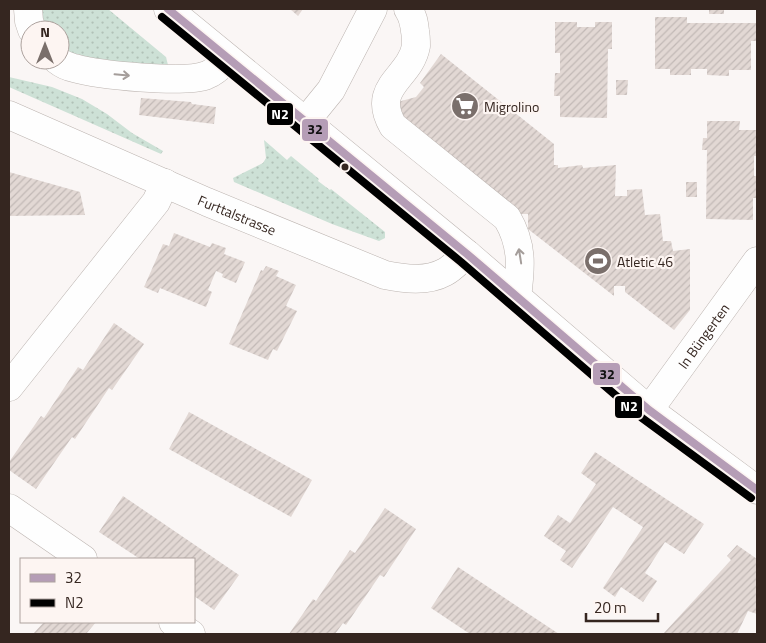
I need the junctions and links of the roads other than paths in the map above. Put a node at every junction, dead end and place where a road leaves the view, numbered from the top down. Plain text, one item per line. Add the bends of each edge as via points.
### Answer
1 (168, 9) edge
2 (373, 9) edge
3 (408, 9) edge
4 (228, 59) junction
5 (70, 66) edge
6 (9, 114) edge
7 (306, 122) junction
8 (165, 183) junction
9 (467, 254) junction
10 (757, 261) edge
11 (517, 297) junction
12 (9, 387) edge
13 (649, 410) junction
14 (757, 490) edge
15 (9, 508) edge
16 (81, 558) edge
17 (174, 623) edge
18 (191, 634) edge

1 - 4 street
2 - 7 street via 331,90
11 -> 3 street via 521,262 516,236 507,218 393,126 388,117 387,92 416,47 414,20
5 -> 4 street via 95,73 188,80 207,76
4 - 7 street
6 - 8 street, Furttalstrasse
7 - 9 street
8 - 9 street, Furttalstrasse via 386,276 408,280 430,277 445,272
8 - 12 street via 156,202
9 - 11 street
10 - 13 street, In Büngerten
11 - 13 street
13 - 14 street
15 - 16 street
17 - 18 street

